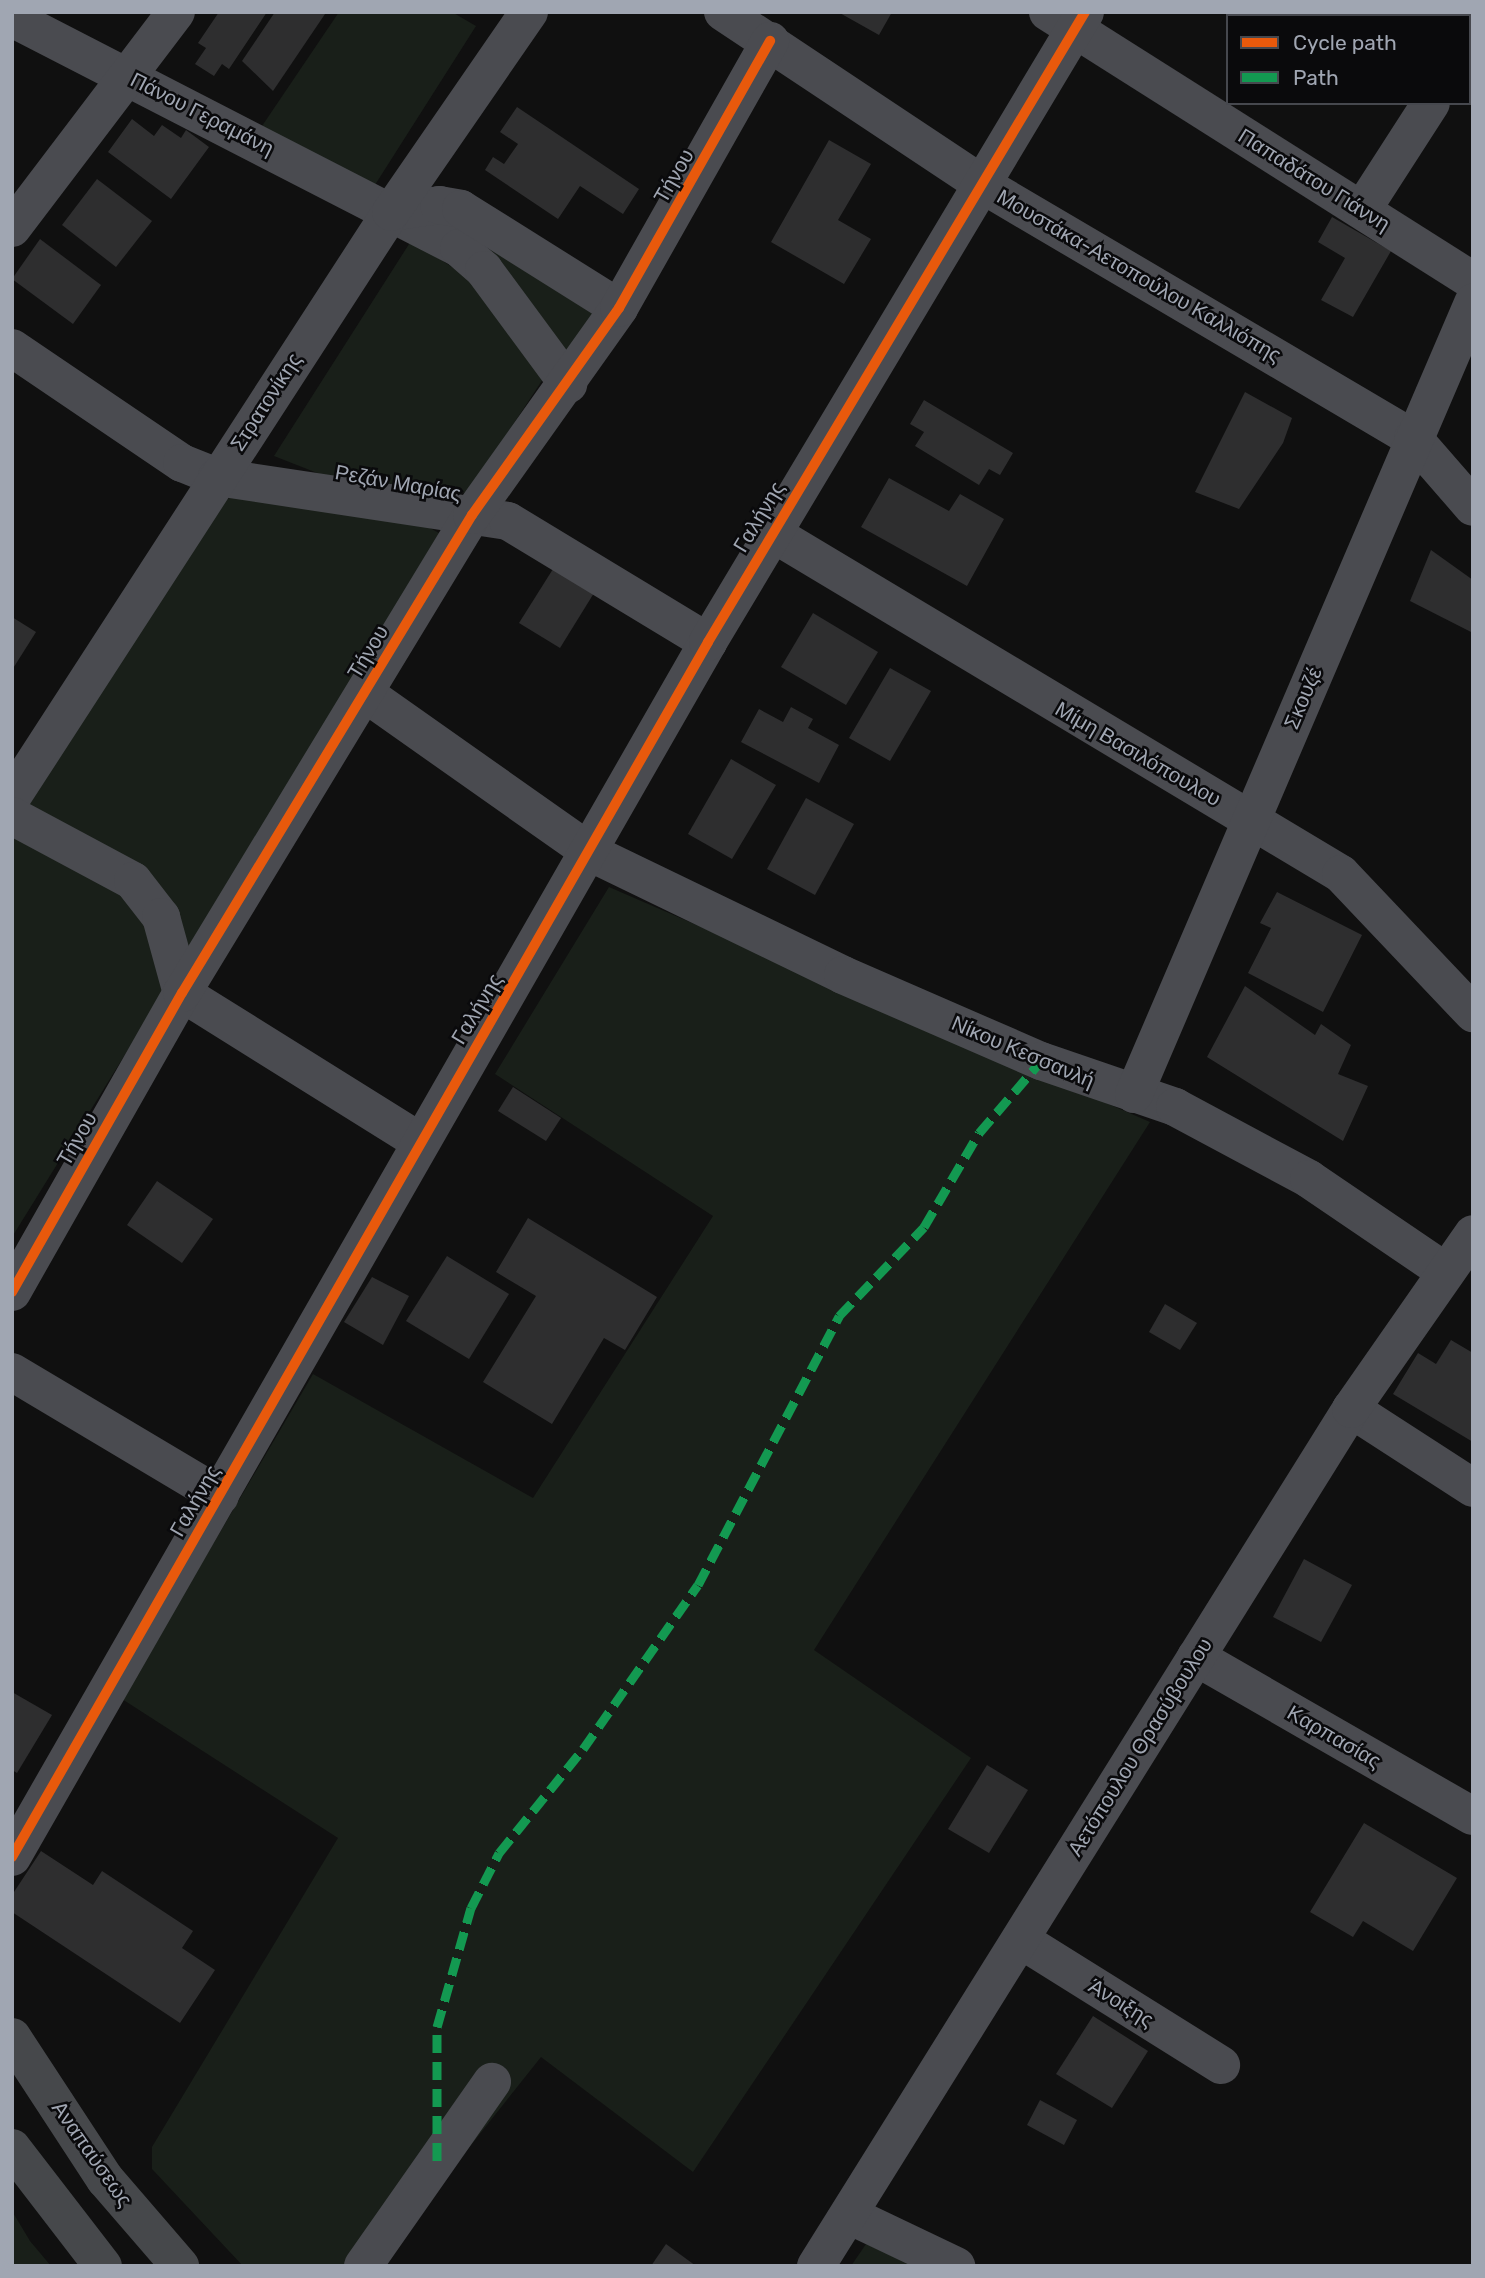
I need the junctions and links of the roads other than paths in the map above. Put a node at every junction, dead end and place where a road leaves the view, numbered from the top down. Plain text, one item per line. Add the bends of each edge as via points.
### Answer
1 (176, 12) edge
2 (529, 12) edge
3 (723, 12) edge
4 (12, 18) edge
5 (1070, 18) edge
6 (770, 41) junction
7 (128, 76) junction
8 (1430, 105) edge
9 (983, 185) junction
10 (1362, 210) junction
11 (390, 212) junction
12 (12, 228) edge
13 (1473, 281) edge
14 (1473, 303) edge
15 (619, 308) junction
16 (12, 348) edge
17 (568, 384) junction
18 (1413, 439) junction
19 (217, 477) junction
20 (1473, 507) edge
21 (472, 515) junction
22 (772, 533) junction
23 (708, 642) junction
24 (366, 694) junction
25 (12, 797) edge
26 (12, 816) edge
27 (1251, 819) junction
28 (591, 853) junction
29 (182, 993) junction
30 (1473, 1013) edge
31 (1134, 1094) junction
32 (420, 1142) junction
33 (1473, 1234) edge
34 (1443, 1269) junction
35 (12, 1292) edge
36 (12, 1372) edge
37 (1351, 1409) junction
38 (1473, 1488) edge
39 (220, 1496) junction
40 (1196, 1657) junction
41 (1473, 1816) edge
42 (12, 1857) edge
43 (1021, 1940) junction
44 (12, 2037) edge
45 (1222, 2065) dead end
46 (492, 2082) dead end
47 (12, 2148) edge
48 (849, 2215) junction
49 (103, 2266) edge
50 (180, 2266) edge
51 (363, 2266) edge
52 (816, 2266) edge
53 (957, 2266) edge

1 - 7 street
2 - 11 street, Στρατονίκης
3 - 6 street, Μουστάκα-Αετοπούλου Καλλιόπης
4 - 7 street, Πάνου Γεραμάνη
5 - 9 street, Γαλήνης
5 - 10 street, Παπαδάτου Γιάννη
6 - 9 street, Μουστάκα-Αετοπούλου Καλλιόπης
6 - 15 street, Τήνου
7 - 11 street, Πάνου Γεραμάνη
7 - 12 street
8 - 10 street
9 - 18 street, Μουστάκα-Αετοπούλου Καλλιόπης
9 - 22 street, Γαλήνης
10 - 13 street, Παπαδάτου Γιάννη
11 - 15 street via 439,205 461,209
11 - 17 street, Πάνου Γεραμάνη via 471,256
11 - 19 street, Στρατονίκης
14 - 18 street, Σκουζέ
15 - 17 street, Τήνου
16 - 19 street, Ρεζάν Μαρίας via 162,452
17 - 21 street, Τήνου
18 - 20 street, Μουστάκα-Αετοπούλου Καλλιόπης
18 - 27 street, Σκουζέ
19 - 21 street, Ρεζάν Μαρίας
19 - 25 street, Στρατονίκης
21 - 23 street, Ρεζάν Μαρίας via 508,521
21 - 24 street, Τήνου
22 - 23 street, Γαλήνης
22 - 27 street, Μίμη Βασιλόπουλου
23 - 28 street, Γαλήνης
24 - 28 street, Νίκου Κεσσανλή
24 - 29 street, Τήνου
26 - 29 street via 133,881 161,917
27 - 30 street, Μίμη Βασιλόπουλου via 1341,873
27 - 31 street, Σκουζέ
28 - 31 street, Νίκου Κεσσανλή via 843,975
28 - 32 street, Γαλήνης
29 - 32 street
29 - 35 street, Τήνου
31 - 34 street, Νίκου Κεσσανλή via 1175,1107 1310,1179
32 - 39 street, Γαλήνης
33 - 34 street, Αετόπουλου Θρασύβουλου
34 - 37 street, Αετόπουλου Θρασύβουλου
36 - 39 street
37 - 38 street
37 - 40 street, Αετόπουλου Θρασύβουλου
39 - 42 street, Γαλήνης
40 - 41 street, Καρπασίας
40 - 43 street, Αετόπουλου Θρασύβουλου
43 - 45 street, Άνοιξης
43 - 48 street, Αετόπουλου Θρασύβουλου
44 - 50 main road, Αναπαύσεως via 105,2179
46 - 51 street
47 - 49 main road
48 - 52 street, Αετόπουλου Θρασύβουλου
48 - 53 street

